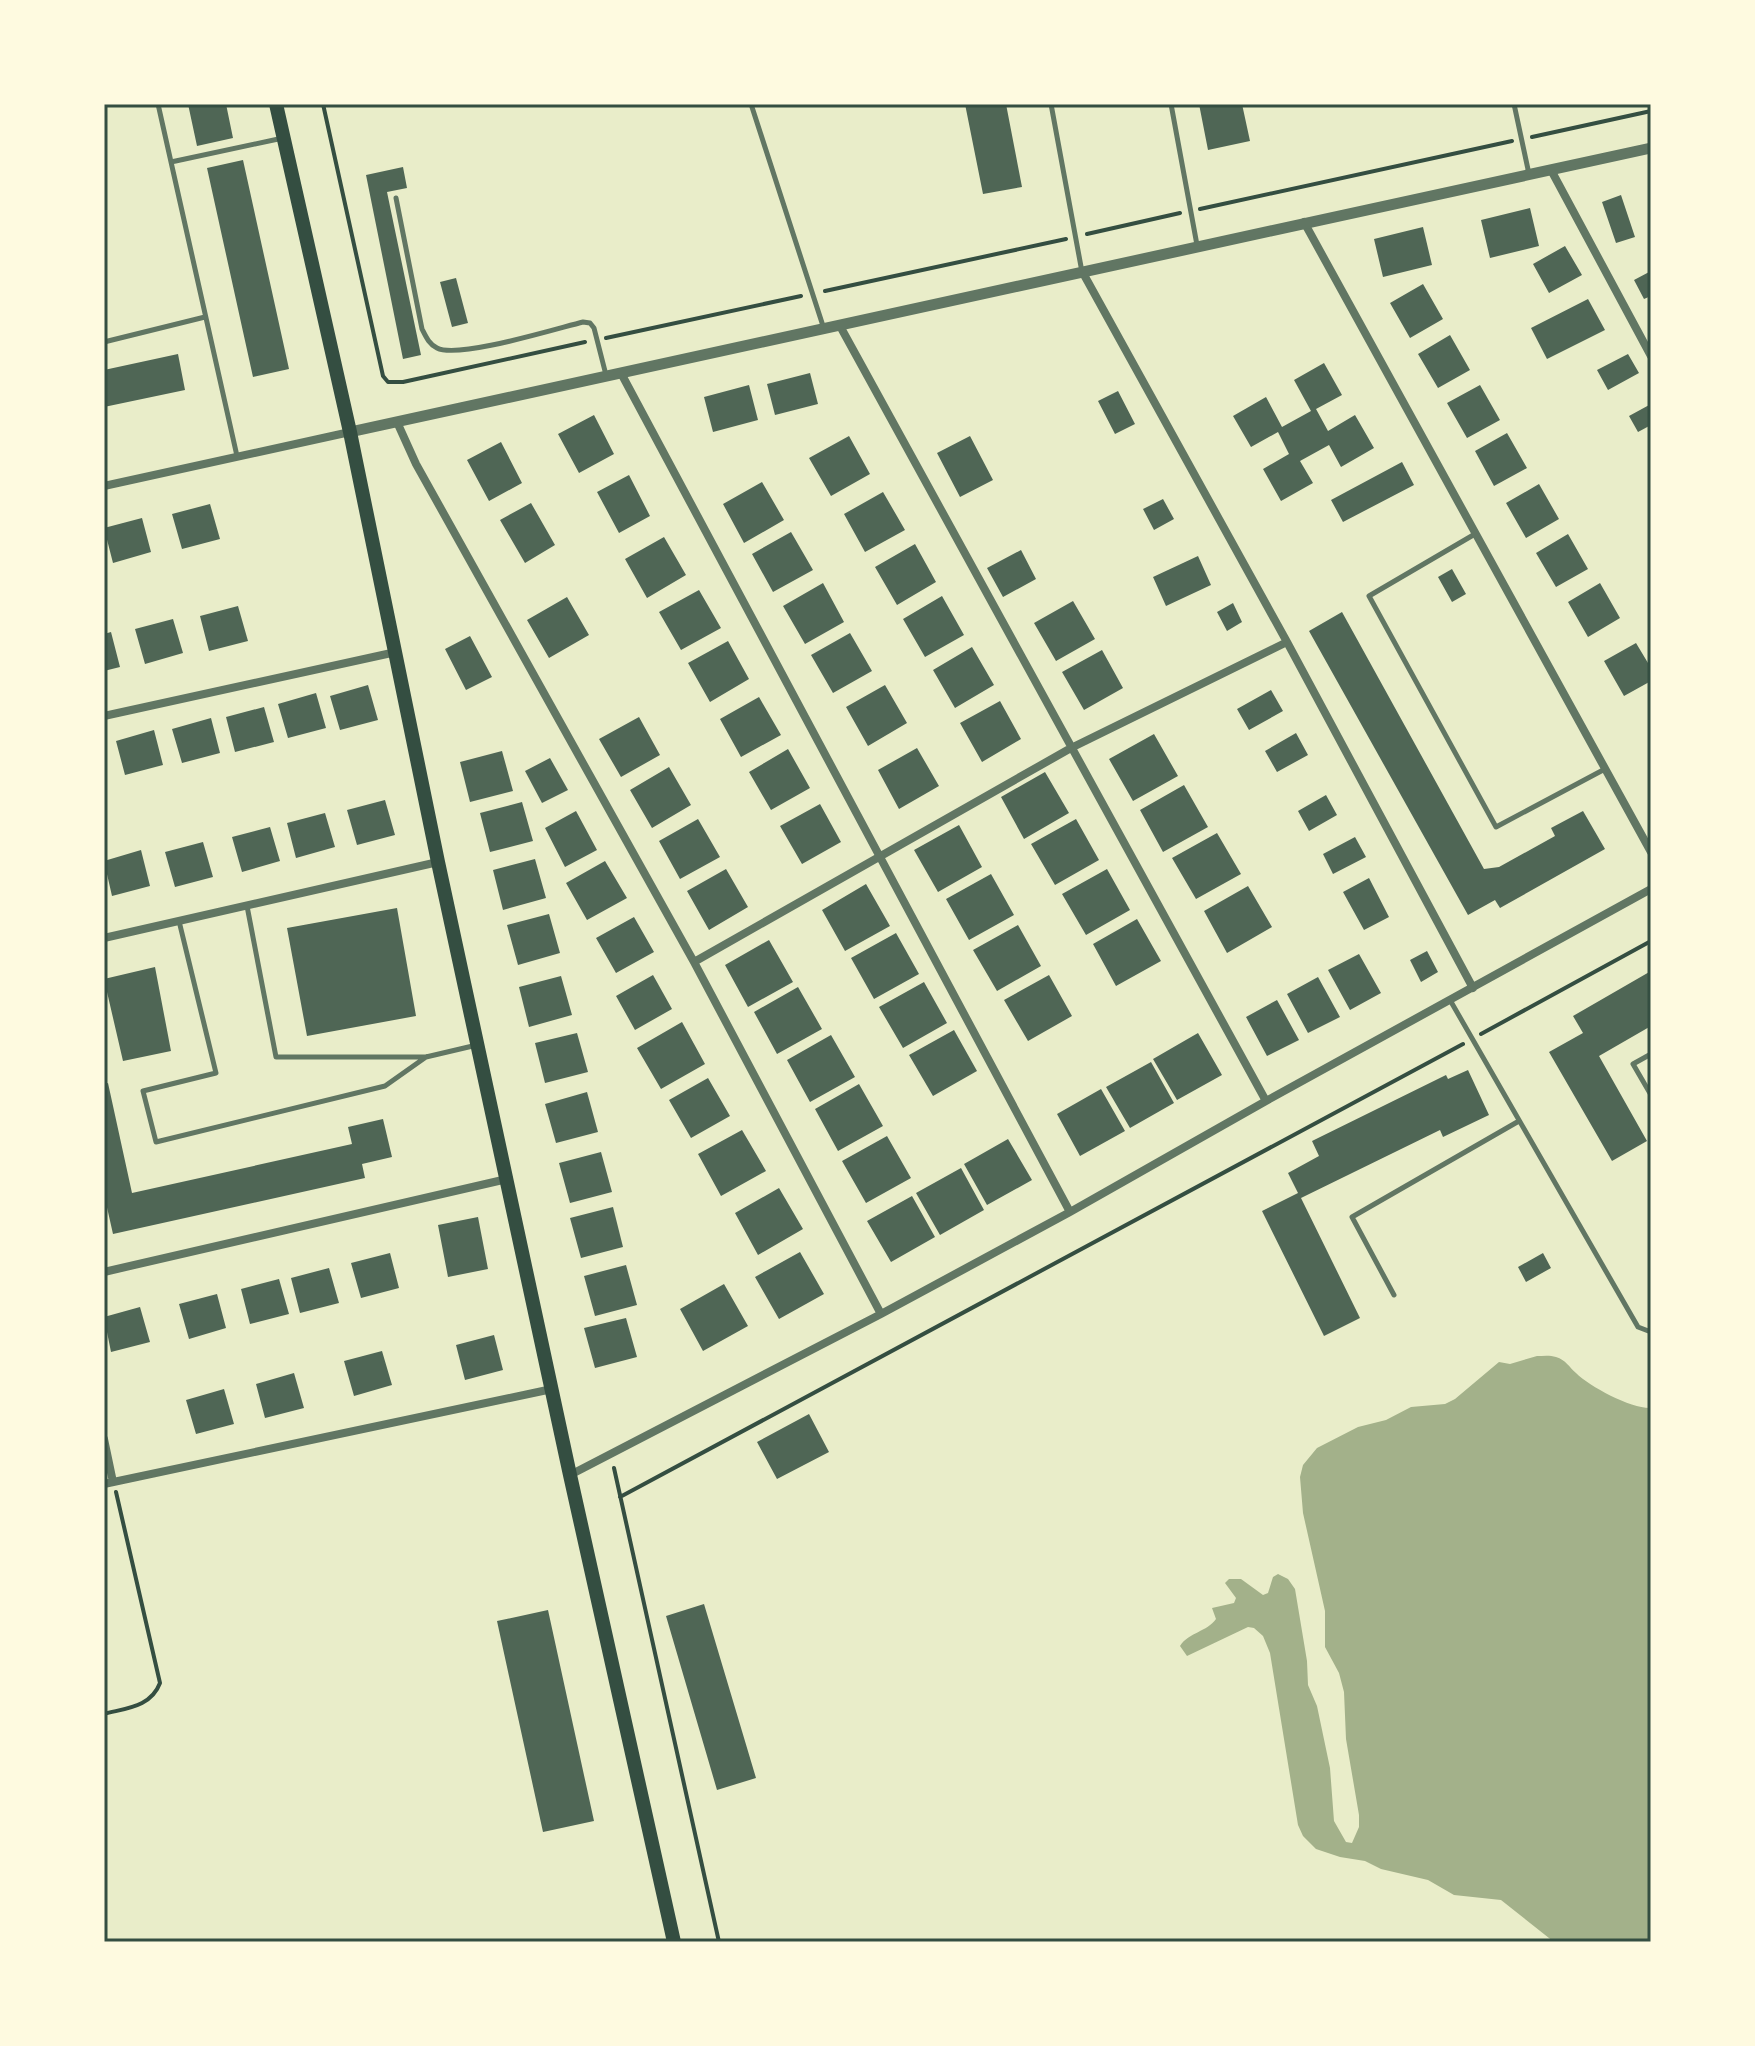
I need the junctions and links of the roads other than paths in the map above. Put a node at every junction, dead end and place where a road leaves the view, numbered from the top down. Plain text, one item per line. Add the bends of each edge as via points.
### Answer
1 (158, 104) edge
2 (276, 104) edge
3 (751, 104) edge
4 (1051, 104) edge
5 (1171, 104) edge
6 (1514, 104) edge
7 (283, 138) junction
8 (1651, 148) edge
9 (171, 162) junction
10 (1551, 170) junction
11 (1529, 175) junction
12 (396, 198) dead end
13 (1304, 222) junction
14 (1197, 246) junction
15 (1083, 273) junction
16 (205, 317) junction
17 (840, 326) junction
18 (825, 330) junction
19 (104, 342) edge
20 (1651, 356) edge
21 (622, 375) junction
22 (607, 378) junction
23 (397, 422) junction
24 (350, 432) junction
25 (237, 456) junction
26 (104, 486) edge
27 (1476, 534) junction
28 (1287, 642) junction
29 (396, 652) junction
30 (104, 716) edge
31 (1071, 748) junction
32 (1605, 769) junction
33 (1651, 852) edge
34 (878, 857) junction
35 (438, 862) junction
36 (1651, 889) edge
37 (247, 906) junction
38 (179, 921) junction
39 (104, 938) edge
40 (694, 962) junction
41 (1473, 988) junction
42 (1450, 1000) junction
43 (478, 1045) junction
44 (1651, 1054) edge
45 (426, 1057) junction
46 (1651, 1095) edge
47 (1266, 1101) junction
48 (1519, 1121) junction
49 (507, 1179) junction
50 (1070, 1212) junction
51 (104, 1272) edge
52 (1394, 1295) dead end
53 (881, 1314) junction
54 (1651, 1332) edge
55 (552, 1389) junction
56 (104, 1439) edge
57 (570, 1475) junction
58 (109, 1483) edge
59 (674, 1942) edge

1 - 9 lane
2 - 7 main road
3 - 18 lane
4 - 15 lane
5 - 14 lane
6 - 11 lane
7 - 9 lane
7 - 24 main road
8 - 10 street
9 - 16 lane
10 - 11 street
10 - 20 street
11 - 13 street
12 - 22 lane via 429,343 439,350 461,352 590,323
13 - 14 street
13 - 27 street
14 - 15 street
15 - 17 street
15 - 28 street
16 - 19 lane
16 - 25 lane
17 - 18 street
17 - 31 street
18 - 21 street
21 - 22 street
21 - 34 street
22 - 23 street
23 - 24 street
23 - 40 street
24 - 25 street
24 - 29 main road
25 - 26 street
27 - 32 street
27 - 32 lane via 1369,596 1496,827
28 - 31 street
28 - 41 street
29 - 30 street
29 - 35 main road
31 - 34 street
31 - 47 street
32 - 33 street
34 - 40 street
34 - 50 street
35 - 37 street
35 - 43 main road
36 - 41 street
37 - 38 street
37 - 45 lane via 276,1057
38 - 39 street
38 - 45 lane via 216,1073 143,1091 156,1142 385,1086
40 - 53 street
41 - 42 street
42 - 47 street
42 - 48 lane
43 - 45 lane
43 - 49 main road
44 - 46 lane via 1633,1064
47 - 50 street
48 - 52 lane via 1352,1217
48 - 54 lane via 1638,1327
49 - 51 street
49 - 55 main road
50 - 53 street
53 - 57 street
55 - 57 main road
55 - 58 street
56 - 58 street
57 - 59 main road

